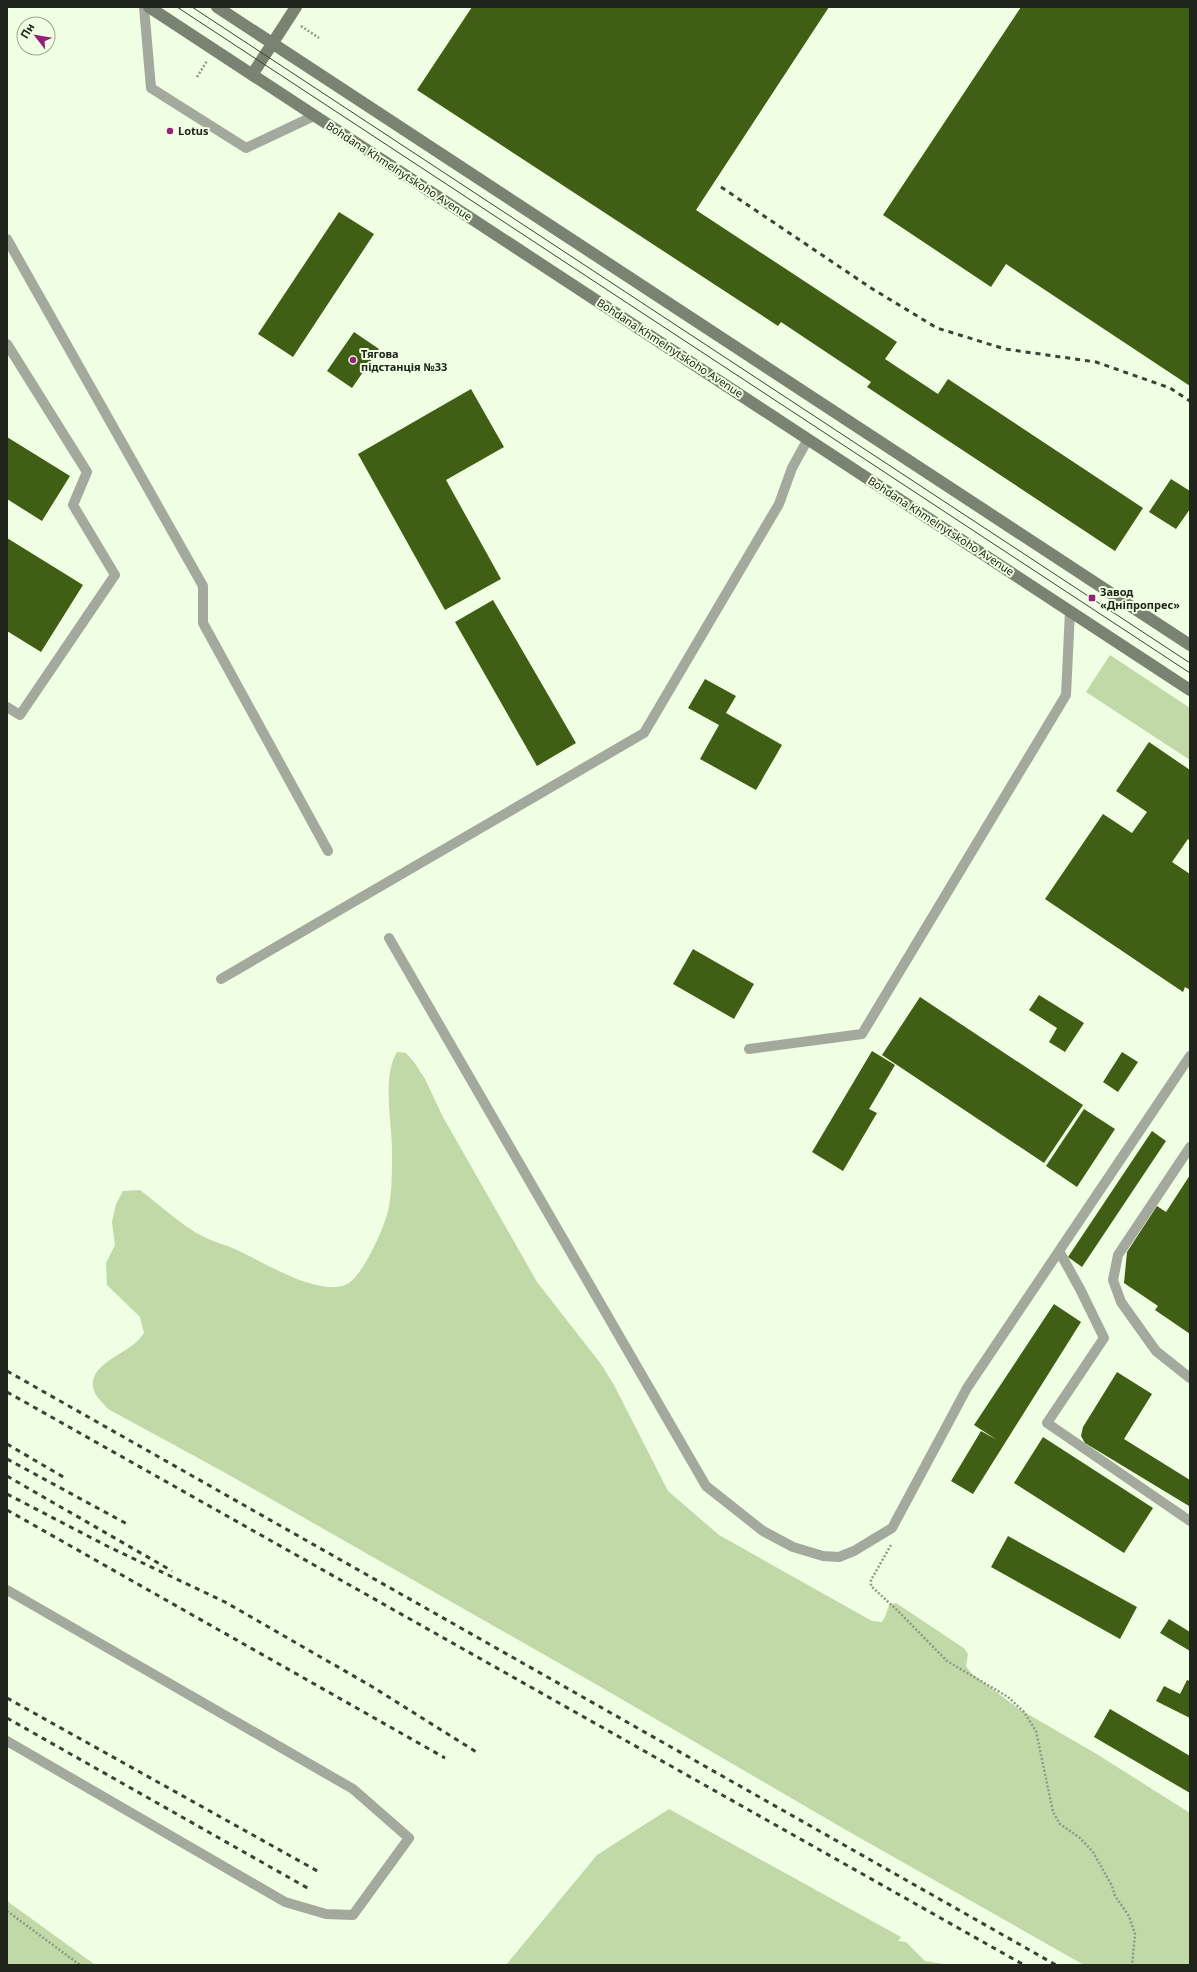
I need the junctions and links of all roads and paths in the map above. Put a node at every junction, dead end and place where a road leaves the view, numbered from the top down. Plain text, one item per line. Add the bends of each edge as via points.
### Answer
1 (144, 7) edge
2 (149, 7) edge
3 (217, 7) edge
4 (296, 7) edge
5 (273, 43) junction
6 (252, 75) junction
7 (314, 116) junction
8 (7, 239) edge
9 (7, 344) edge
10 (808, 439) junction
11 (1070, 611) junction
12 (1190, 645) edge
13 (1190, 690) edge
14 (7, 707) edge
15 (328, 851) dead end
16 (389, 938) dead end
17 (221, 979) dead end
18 (749, 1049) dead end
19 (1190, 1056) edge
20 (1189, 1152) edge
21 (1059, 1251) junction
22 (1190, 1378) edge
23 (1190, 1521) edge
24 (892, 1528) junction
25 (7, 1590) edge
26 (7, 1741) edge
27 (7, 1911) edge
28 (80, 1965) edge
29 (1132, 1965) edge

1 - 7 lane via 151,88 246,148
2 - 6 main road, Bohdana Khmelnytskoho Avenue
3 - 5 main road
4 - 5 main road
5 - 6 main road
5 - 12 main road
6 - 7 main road, Bohdana Khmelnytskoho Avenue
7 - 10 main road, Bohdana Khmelnytskoho Avenue
8 - 15 lane via 203,586 203,623
9 - 14 lane via 87,472 73,505 115,575 20,714
10 - 11 main road, Bohdana Khmelnytskoho Avenue
10 - 17 lane via 792,468 778,504 644,733
11 - 13 main road, Bohdana Khmelnytskoho Avenue
11 - 18 lane via 1066,695 862,1034
16 - 24 lane via 706,1486 763,1531 793,1547 823,1556 839,1557 854,1551
19 - 21 lane
20 - 22 lane via 1118,1255 1113,1280 1122,1302 1156,1351
21 - 23 lane via 1104,1338 1048,1423
21 - 24 lane via 967,1388
24 - 29 path via 894,1538 890,1550 871,1580 870,1586 947,1661 1008,1696 1024,1712 1036,1730 1053,1812 1060,1824 1080,1838 1093,1852 1133,1926
25 - 26 lane via 353,1789 409,1838 353,1915 326,1914 285,1902
27 - 28 path

